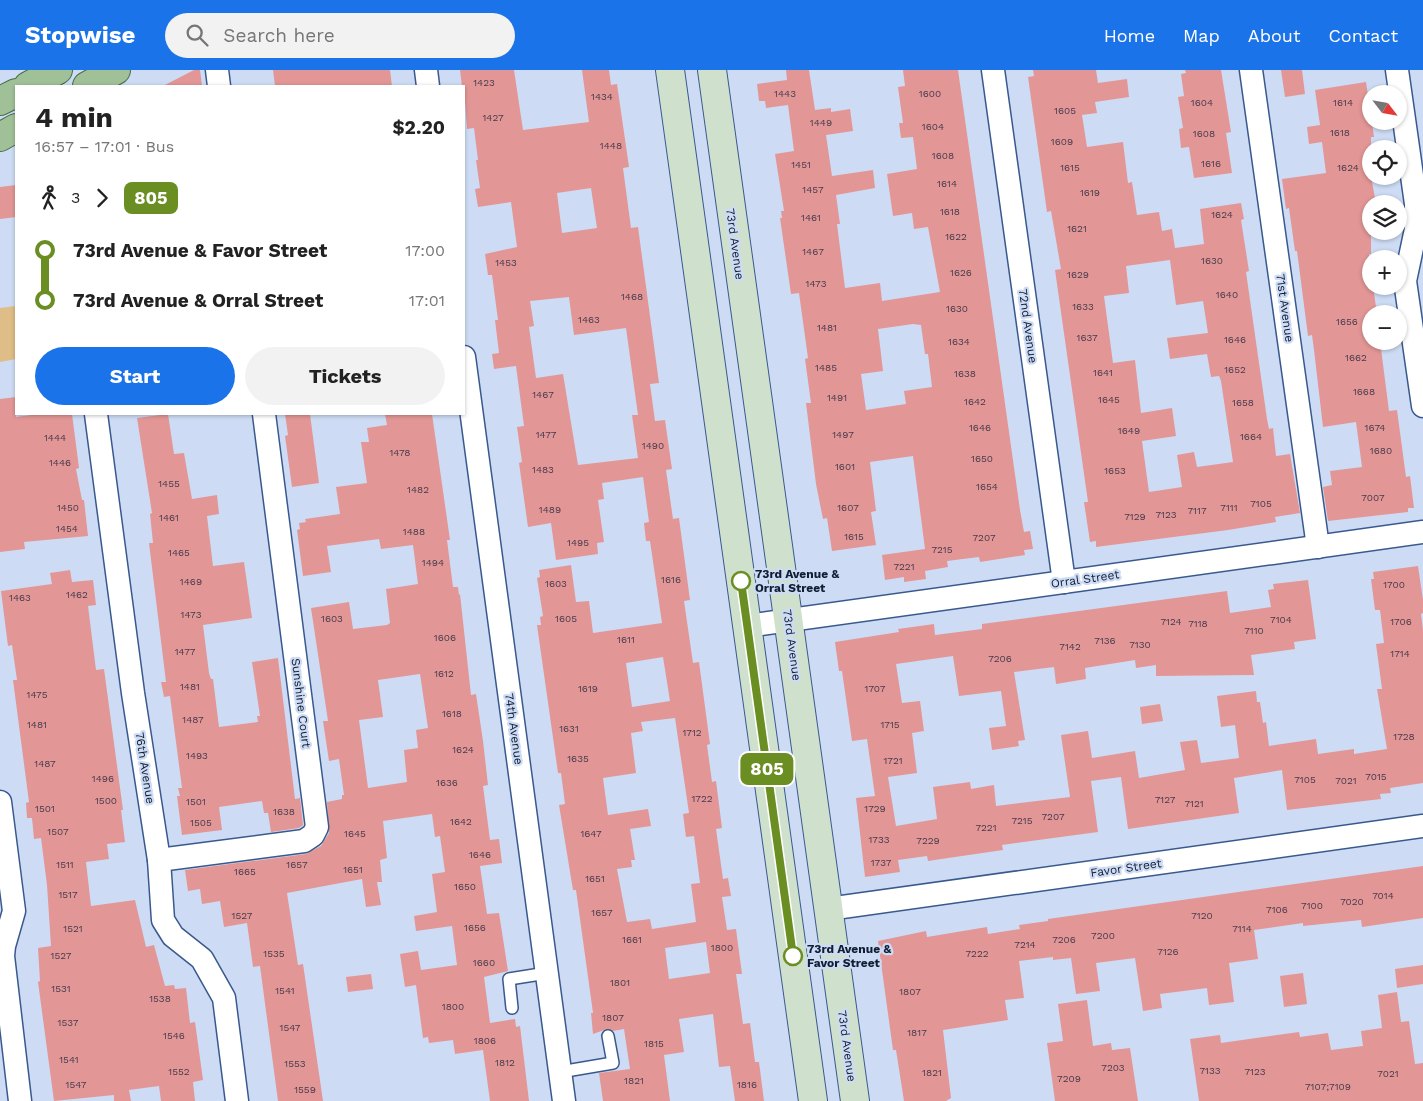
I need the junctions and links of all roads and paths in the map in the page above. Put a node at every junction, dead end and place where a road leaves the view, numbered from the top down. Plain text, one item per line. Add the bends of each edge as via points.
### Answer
1 (58, 70) edge
2 (116, 70) edge
3 (217, 70) edge
4 (426, 70) edge
5 (670, 70) edge
6 (712, 70) edge
7 (993, 70) edge
8 (1251, 70) edge
9 (1397, 70) edge
10 (30, 85) edge
11 (89, 85) edge
12 (219, 85) edge
13 (428, 85) edge
14 (15, 129) edge
15 (0, 137) edge
16 (1420, 206) edge
17 (465, 365) edge
18 (1423, 406) edge
19 (96, 415) edge
20 (264, 415) edge
21 (1423, 532) edge
22 (1318, 546) junction
23 (1064, 582) junction
24 (789, 619) junction
25 (747, 626) junction
26 (0, 802) edge
27 (1423, 826) edge
28 (159, 860) junction
29 (828, 909) junction
30 (546, 973) junction
31 (512, 1008) dead end
32 (608, 1036) dead end
33 (560, 1072) junction
34 (20, 1101) edge
35 (237, 1101) edge
36 (564, 1101) edge
37 (813, 1101) edge
38 (855, 1101) edge

1 - 10 main road
2 - 11 main road
3 - 12 street
4 - 13 street
5 - 25 main road
6 - 24 main road, 73rd Avenue
7 - 23 street, 72nd Avenue
8 - 22 street, 71st Avenue
9 - 16 street
14 - 15 main road
16 - 18 street via 1405,282
17 - 30 street, 74th Avenue
19 - 28 street, 76th Avenue
20 - 28 street, Sunshine Court via 317,827 304,841
21 - 22 street, Orral Street
22 - 23 street, Orral Street
23 - 24 street, Orral Street
24 - 25 street, Orral Street
24 - 29 main road, 73rd Avenue
25 - 37 main road
26 - 34 street via 14,911 3,956
27 - 29 street, Favor Street
28 - 35 street, 76th Avenue via 163,920 173,936 202,959 224,998
29 - 38 main road, 73rd Avenue
30 - 31 lane via 509,979
30 - 33 street, 74th Avenue
32 - 33 lane via 612,1063
33 - 36 street, 74th Avenue

